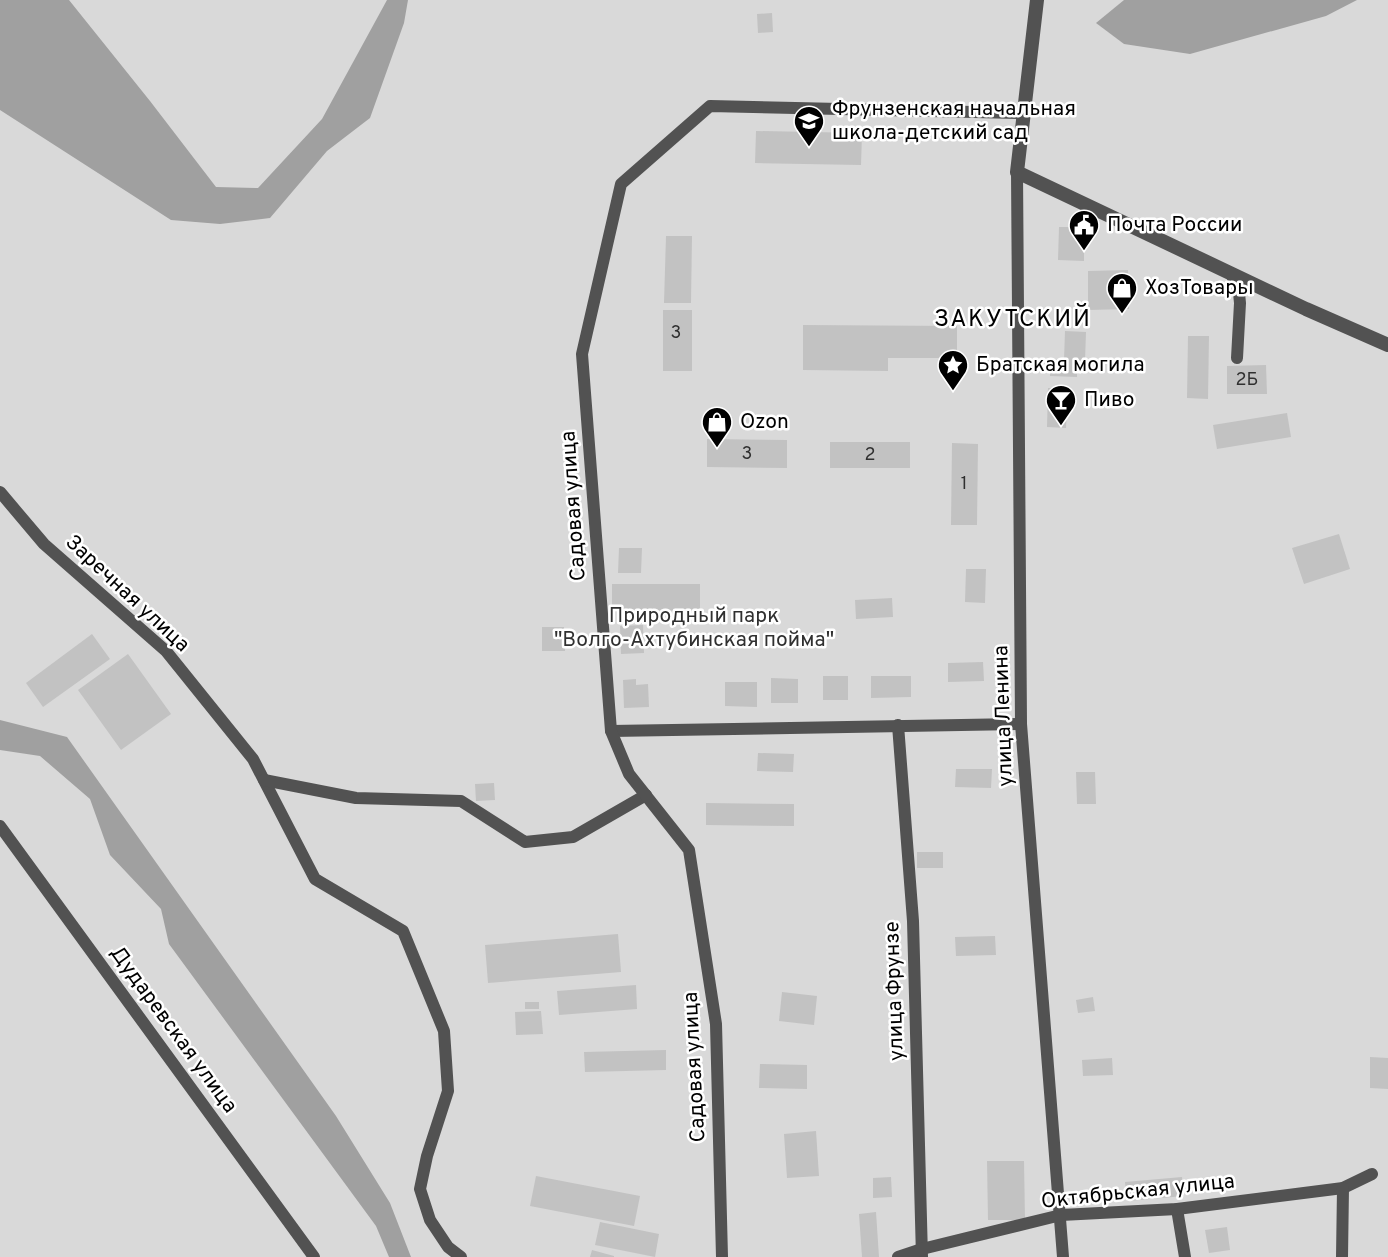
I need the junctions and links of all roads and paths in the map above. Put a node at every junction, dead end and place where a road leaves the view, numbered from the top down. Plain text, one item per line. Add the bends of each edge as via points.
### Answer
1 (1037, 0) edge
2 (1022, 113) junction
3 (1017, 172) junction
4 (1231, 273) junction
5 (1388, 345) edge
6 (1237, 358) dead end
7 (0, 492) edge
8 (1021, 724) junction
9 (898, 725) junction
10 (611, 732) junction
11 (264, 780) junction
12 (646, 795) junction
13 (0, 825) edge
14 (1372, 1174) dead end
15 (1343, 1188) junction
16 (1177, 1209) junction
17 (1061, 1215) junction
18 (922, 1253) edge
19 (314, 1257) edge
20 (460, 1257) edge
21 (722, 1257) edge
22 (898, 1257) edge
23 (1063, 1257) edge
24 (1185, 1257) edge
25 (1342, 1257) edge

1 - 2 street
2 - 3 street
2 - 10 street, Садовая улица via 710,106 621,184 582,354
3 - 4 street
3 - 8 street, улица Ленина
4 - 5 street
4 - 6 street via 1240,303
7 - 11 street, Заречная улица via 44,544 166,650 253,759
8 - 9 street
8 - 17 street, улица Ленина
9 - 10 street
9 - 18 street, улица Фрунзе via 913,921
10 - 12 street, Садовая улица via 629,774
11 - 12 street via 356,798 461,801 525,842 573,837
11 - 20 street, Заречная улица via 315,879 403,931 444,1031 447,1091 420,1189 430,1220 447,1247
12 - 21 street, Садовая улица via 689,850 716,1024
13 - 19 street, Дударевская улица
14 - 15 street, Октябрьская улица
15 - 16 street, Октябрьская улица
15 - 25 street
16 - 17 street, Октябрьская улица
16 - 24 street
17 - 18 street, Октябрьская улица
17 - 23 street, улица Ленина
18 - 22 street, Октябрьская улица

